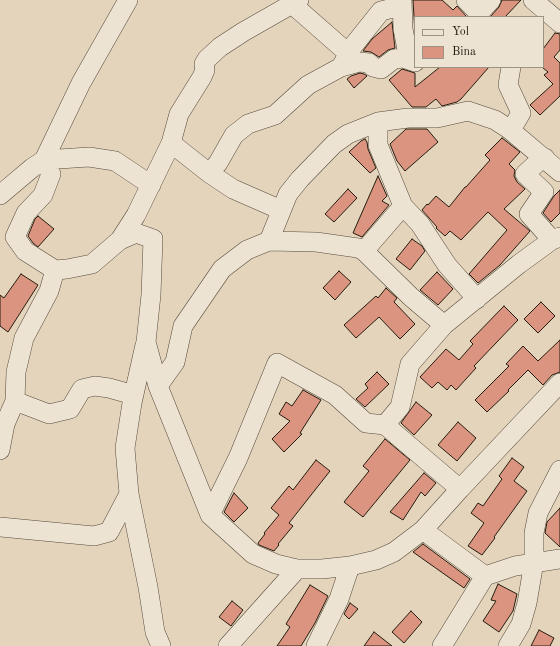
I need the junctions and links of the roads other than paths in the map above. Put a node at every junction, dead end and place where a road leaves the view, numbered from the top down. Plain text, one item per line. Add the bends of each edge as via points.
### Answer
1 (128, 0) edge
2 (398, 0) edge
3 (402, 0) edge
4 (533, 0) edge
5 (295, 2) edge
6 (560, 23) edge
7 (345, 60) junction
8 (412, 61) edge
9 (511, 68) edge
10 (378, 122) junction
11 (511, 130) junction
12 (171, 143) junction
13 (545, 158) junction
14 (44, 160) junction
15 (560, 172) edge
16 (209, 173) junction
17 (151, 185) junction
18 (0, 195) edge
19 (403, 206) junction
20 (281, 210) junction
21 (556, 238) edge
22 (120, 240) junction
23 (269, 241) junction
24 (364, 251) junction
25 (54, 270) junction
26 (477, 299) junction
27 (444, 325) junction
28 (146, 342) junction
29 (560, 383) edge
30 (158, 386) junction
31 (134, 395) junction
32 (15, 401) junction
33 (385, 425) junction
34 (0, 450) edge
35 (560, 470) edge
36 (460, 489) junction
37 (129, 494) junction
38 (210, 515) junction
39 (0, 527) edge
40 (423, 530) junction
41 (560, 559) edge
42 (534, 562) junction
43 (350, 566) junction
44 (297, 569) junction
45 (485, 576) junction
46 (161, 646) edge
47 (228, 646) edge
48 (316, 646) edge
49 (442, 646) edge
50 (508, 646) edge

1 - 14 street via 81,82
2 - 7 street via 393,8 381,11
3 - 8 street via 403,29
4 - 6 street
5 - 7 street
5 - 12 street via 243,32 207,58 202,77 178,114
7 - 8 street via 369,63 381,69 394,59
7 - 16 street via 308,85 275,115 248,124 234,135 218,163
9 - 11 street via 508,85 521,112
10 - 11 street via 437,118 468,111 495,120
10 - 19 street via 378,145
10 - 20 street via 348,134 334,144 300,178 288,194
11 - 13 street
12 - 16 street
12 - 17 street
13 - 15 street
13 - 21 street via 525,174 544,192 529,214
14 - 17 street via 89,157 115,161
14 - 18 street
14 - 25 street via 51,174 43,195 26,213 15,237 25,251
16 - 20 street via 233,189
17 - 22 street
19 - 24 street
19 - 26 street via 420,224 447,265
20 - 23 street
21 - 26 street via 519,264
22 - 25 street via 92,264
22 - 28 street via 136,233 153,239
23 - 24 street via 316,242
23 - 30 street via 247,250 222,269 184,326 175,362
24 - 27 street via 411,298
25 - 32 street via 49,291 24,338 16,372
26 - 27 street
27 - 33 street via 410,364 400,407
28 - 30 street
28 - 31 street
29 - 36 street
30 - 38 street
31 - 32 street via 95,386 82,389 70,409 49,414
31 - 37 street via 125,448
32 - 34 street via 5,424
33 - 36 street
33 - 38 street via 366,423 335,395 277,363 238,458
35 - 42 street via 538,513 534,532
36 - 40 street
37 - 39 street via 109,532 94,536
37 - 46 street via 155,632
38 - 44 street via 253,554 276,564
40 - 43 street via 394,552 376,560
40 - 45 street
41 - 42 street
42 - 45 street
42 - 50 street via 521,624
43 - 44 street
43 - 48 street via 340,599
44 - 47 street
45 - 49 street

